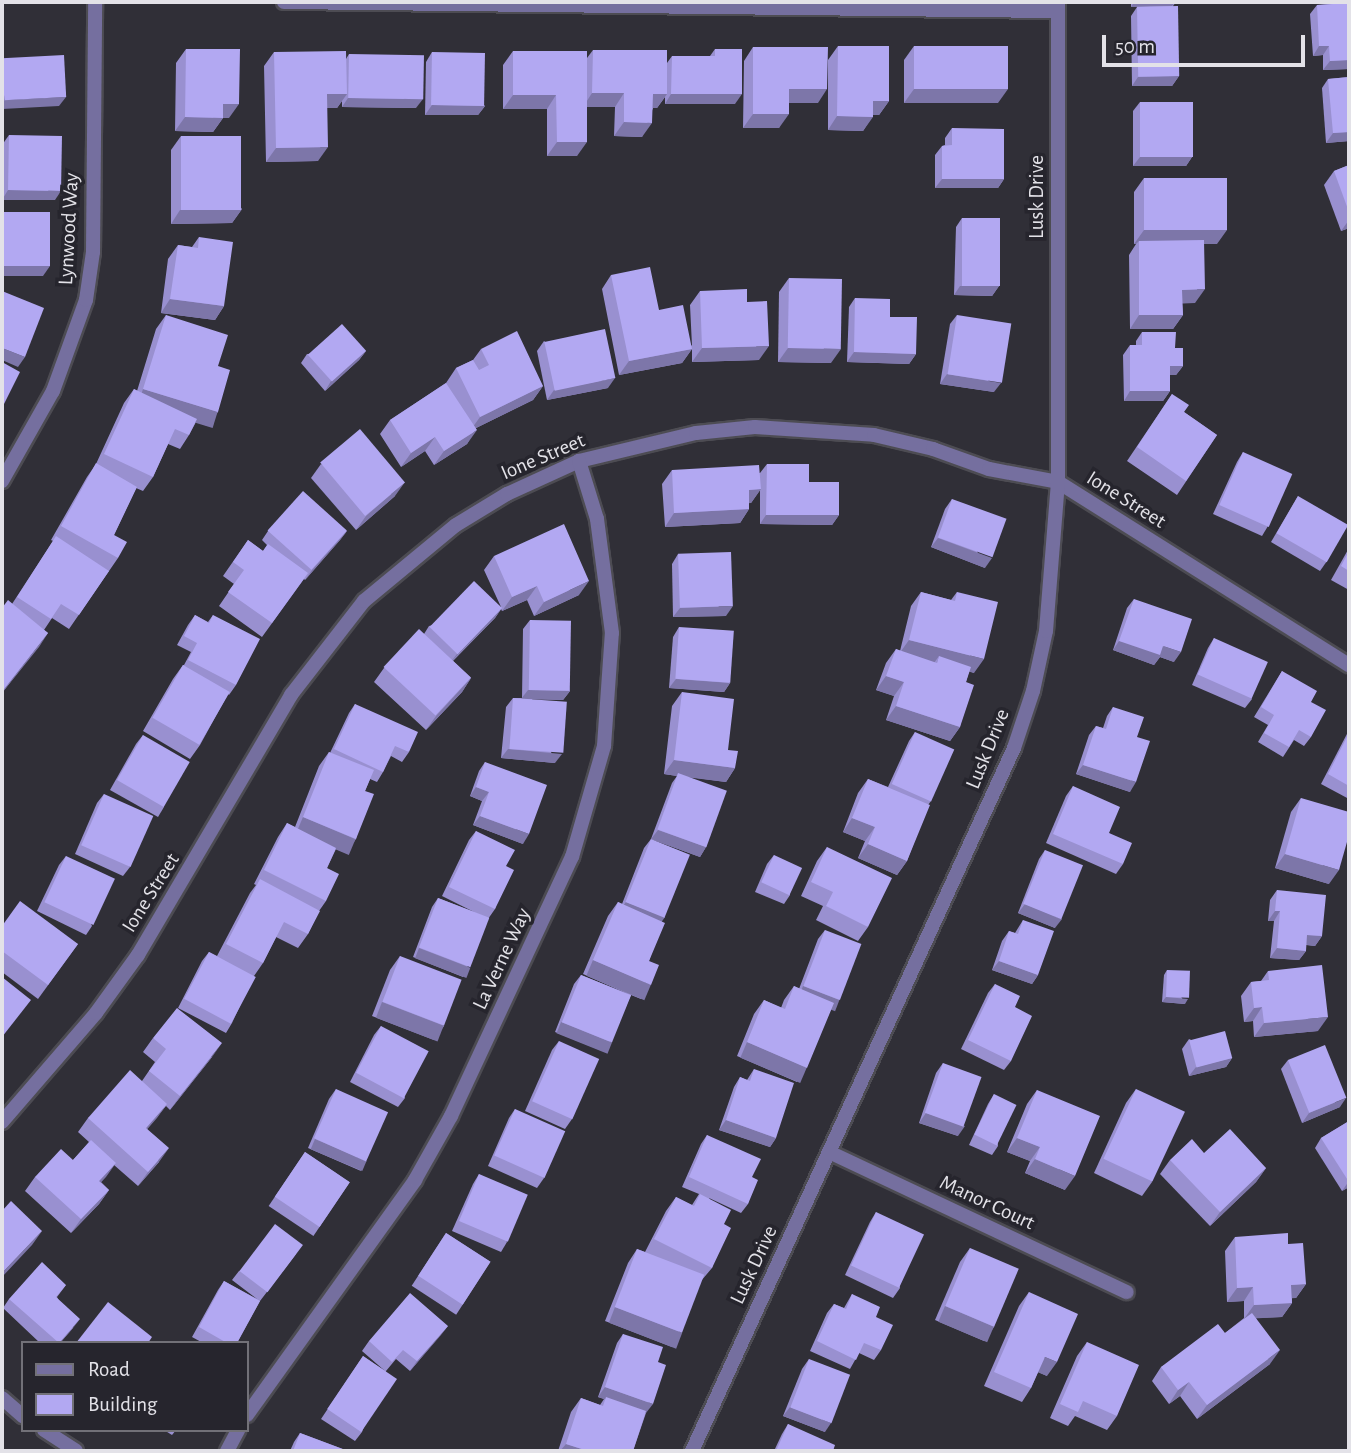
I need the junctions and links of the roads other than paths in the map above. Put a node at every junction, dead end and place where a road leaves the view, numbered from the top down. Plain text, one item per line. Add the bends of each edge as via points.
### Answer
1 (95, 2) edge
2 (284, 2) edge
3 (1058, 6) edge
4 (579, 461) junction
5 (2, 481) edge
6 (1058, 482) junction
7 (1349, 665) edge
8 (2, 1122) edge
9 (829, 1152) junction
10 (1127, 1292) dead end
11 (2, 1398) edge
12 (21, 1414) edge
13 (248, 1414) edge
14 (47, 1432) edge
15 (237, 1432) edge
16 (76, 1451) edge
17 (227, 1451) edge
18 (692, 1451) edge

1 - 5 street, Lynwood Way via 93,252 86,300 53,391
2 - 3 street
3 - 6 street, Lusk Drive
4 - 6 street, Ione Street via 696,433 815,429 874,435 989,469
4 - 8 street, Ione Street via 507,494 456,525 364,601 291,695 138,955 96,1013
4 - 13 street, La Verne Way via 597,519 612,633 604,746 572,857 451,1116 415,1180
6 - 7 street, Ione Street
6 - 9 street, Lusk Drive via 1046,631 1014,748
9 - 10 street, Manor Court
9 - 18 street, Lusk Drive
11 - 12 street
14 - 16 street
15 - 17 street

